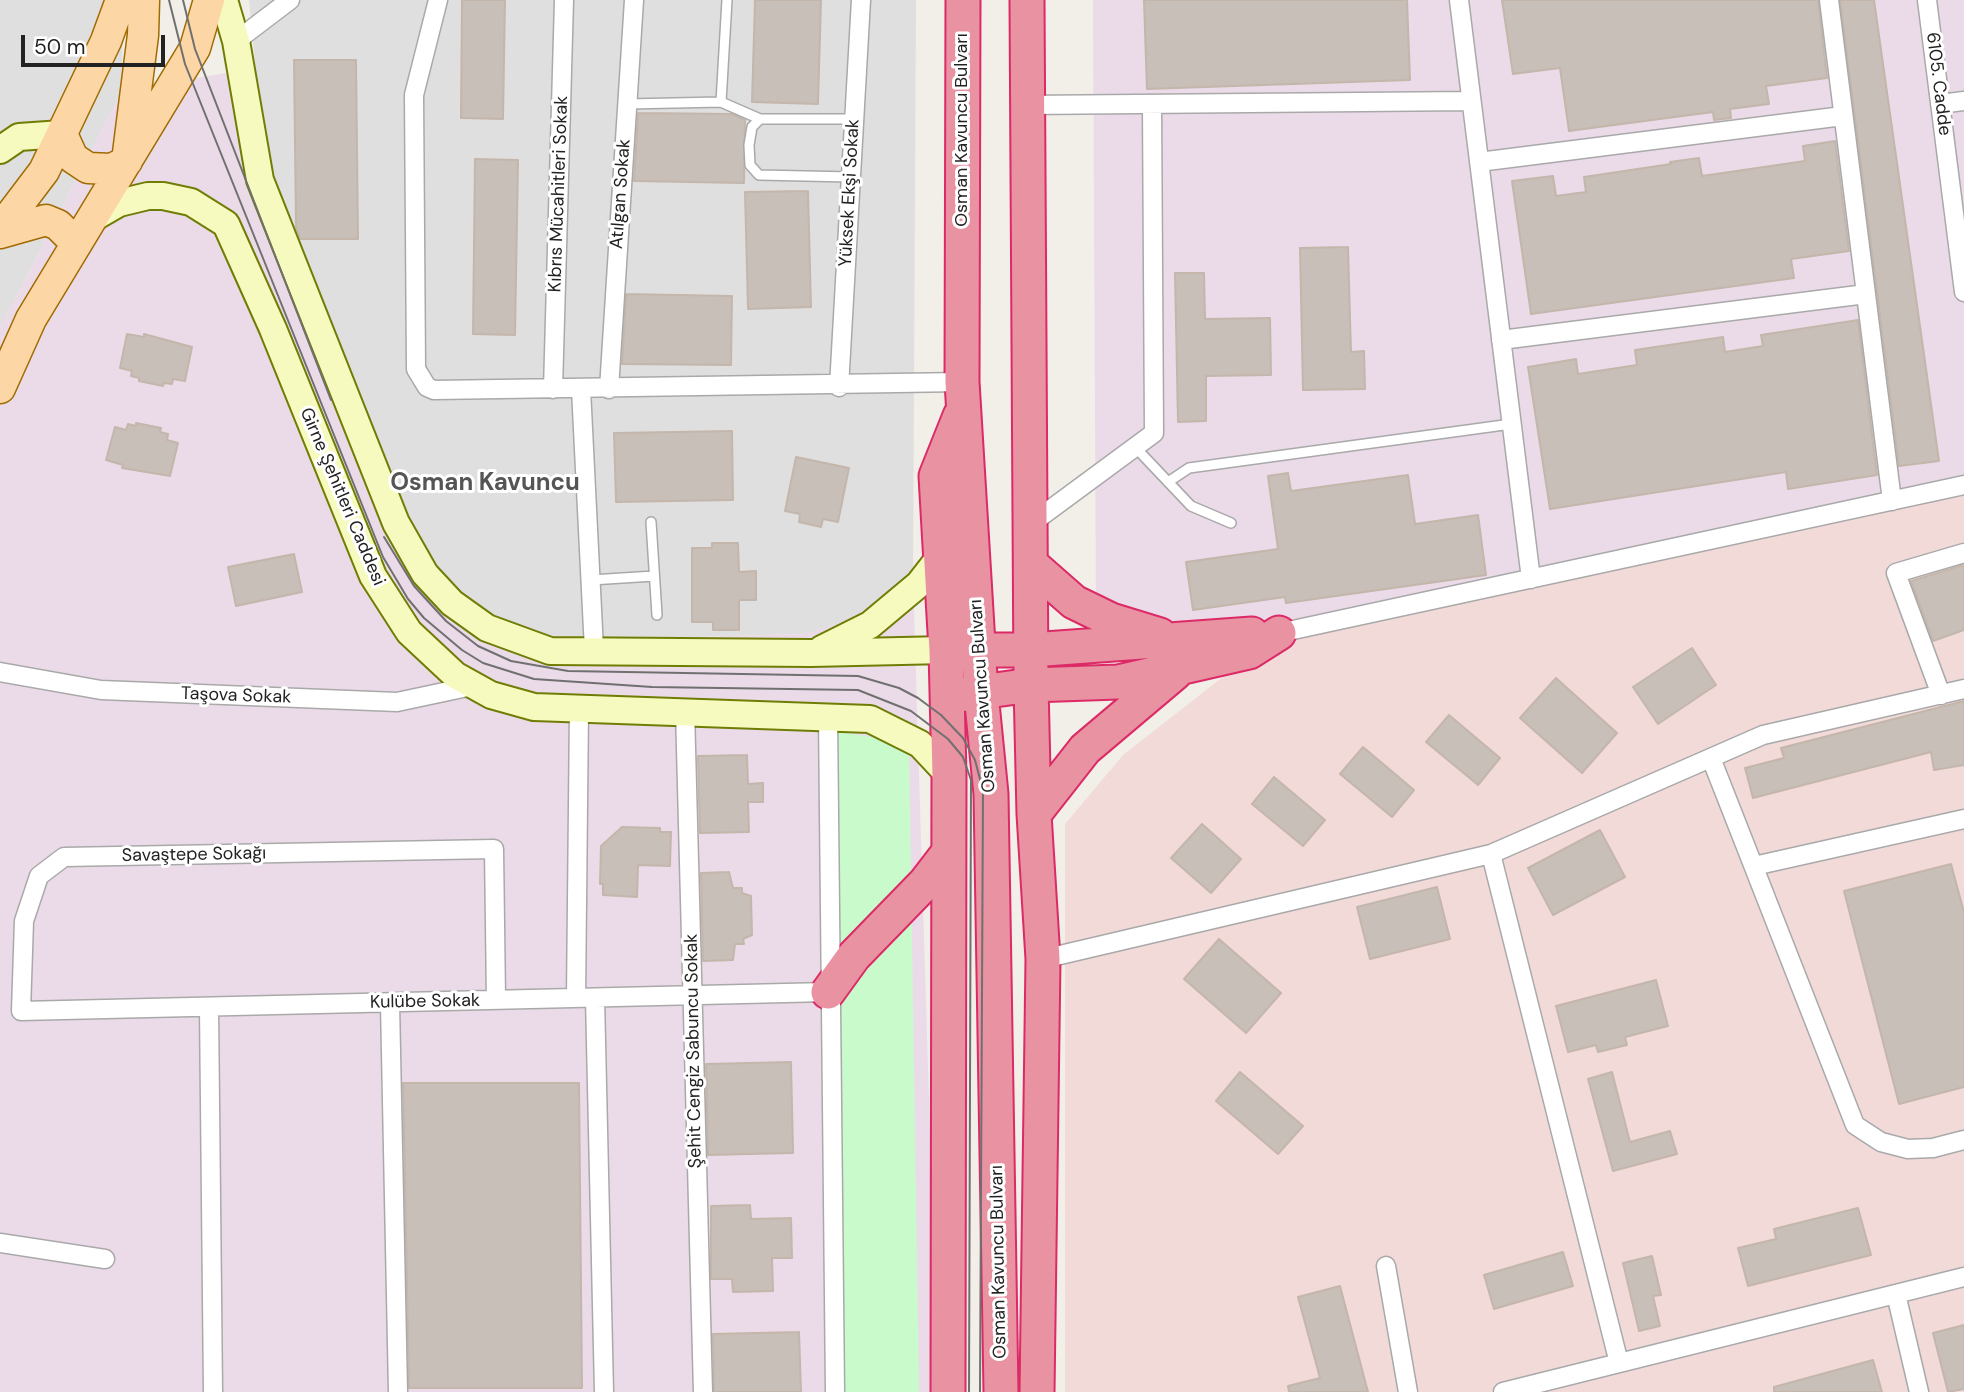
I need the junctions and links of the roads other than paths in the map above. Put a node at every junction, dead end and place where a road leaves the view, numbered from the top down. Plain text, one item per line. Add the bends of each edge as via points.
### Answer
1 (121, 0) edge
2 (145, 0) edge
3 (209, 0) edge
4 (225, 0) edge
5 (290, 0) edge
6 (438, 0) edge
7 (565, 0) edge
8 (634, 0) edge
9 (727, 0) edge
10 (861, 0) edge
11 (963, 0) edge
12 (1027, 0) edge
13 (1459, 0) edge
14 (1829, 0) edge
15 (1927, 0) edge
16 (236, 41) junction
17 (1471, 101) junction
18 (1964, 101) edge
19 (721, 102) junction
20 (627, 104) junction
21 (1152, 104) junction
22 (1940, 104) junction
23 (1027, 105) junction
24 (1843, 116) junction
25 (760, 119) junction
26 (855, 119) junction
27 (62, 134) junction
28 (6, 141) edge
29 (127, 161) junction
30 (1479, 162) junction
31 (851, 177) junction
32 (93, 218) junction
33 (0, 231) edge
34 (76, 243) junction
35 (1964, 285) edge
36 (1866, 294) junction
37 (1501, 340) junction
38 (839, 387) junction
39 (0, 388) edge
40 (553, 389) junction
41 (581, 389) junction
42 (609, 389) junction
43 (962, 395) junction
44 (1504, 425) dead end
45 (1135, 447) junction
46 (1168, 482) junction
47 (1964, 485) edge
48 (1892, 501) junction
49 (651, 522) dead end
50 (1032, 523) junction
51 (1231, 523) dead end
52 (1964, 553) edge
53 (940, 557) junction
54 (1032, 565) junction
55 (654, 576) junction
56 (1531, 579) junction
57 (591, 580) junction
58 (657, 615) dead end
59 (1279, 633) joint
60 (594, 650) junction
61 (963, 650) junction
62 (1031, 650) junction
63 (811, 653) junction
64 (1178, 655) junction
65 (0, 672) edge
66 (1031, 685) junction
67 (472, 686) junction
68 (1964, 689) edge
69 (981, 693) junction
70 (1941, 695) junction
71 (948, 696) junction
72 (579, 709) junction
73 (685, 710) junction
74 (828, 716) junction
75 (1711, 758) junction
76 (949, 775) junction
77 (1034, 814) junction
78 (1964, 819) edge
79 (948, 853) junction
80 (1491, 854) junction
81 (1754, 866) junction
82 (1043, 959) junction
83 (828, 992) junction
84 (693, 995) junction
85 (576, 998) junction
86 (595, 998) junction
87 (496, 1000) junction
88 (390, 1003) junction
89 (209, 1007) junction
90 (21, 1012) joint
91 (1964, 1140) edge
92 (0, 1242) edge
93 (105, 1259) dead end
94 (1386, 1266) dead end
95 (1964, 1277) edge
96 (1896, 1294) junction
97 (1619, 1363) junction
98 (213, 1392) edge
99 (398, 1392) edge
100 (604, 1392) edge
101 (703, 1392) edge
102 (835, 1392) edge
103 (948, 1392) edge
104 (1001, 1392) edge
105 (1037, 1392) edge
106 (1408, 1392) edge
107 (1503, 1392) edge
108 (1919, 1392) edge

1 - 27 main road
2 - 29 main road
3 - 29 main road via 195,48
4 - 16 street
5 - 16 street
6 - 40 street via 414,94 416,369 434,390
7 - 40 street, Kıbrıs Mücahitleri Sokak
8 - 20 street, Atılgan Sokak
9 - 19 lane
10 - 26 street, Yüksek Ekşi Sokak
11 - 43 highway, Osman Kavuncu Bulvarı
12 - 23 highway, Osman Kavuncu Bulvarı
13 - 17 street
14 - 24 street
15 - 22 street, 6105. Cadde
16 - 60 street via 260,180 387,503 414,559 452,603 487,628 550,651
17 - 21 street
17 - 30 street
18 - 22 street
19 - 20 lane
19 - 25 lane
20 - 42 street, Atılgan Sokak
21 - 23 street
21 - 45 street via 1154,433
22 - 35 street, 6105. Cadde
23 - 50 highway, Osman Kavuncu Bulvarı
24 - 30 street
24 - 36 street
25 - 26 lane
25 - 31 lane via 752,127 749,145 755,173
26 - 31 street, Yüksek Ekşi Sokak
27 - 28 street
27 - 29 main road via 73,158 88,168 112,169
27 - 33 main road via 44,171
29 - 32 main road
30 - 37 street
31 - 38 street, Yüksek Ekşi Sokak
32 - 34 main road
32 - 67 street, Girne Şehitleri Caddesi via 119,203 163,196 191,202 226,224 379,587 423,648
33 - 34 main road via 46,220
34 - 39 main road via 31,319
36 - 37 street
36 - 48 street
37 - 56 street
38 - 42 street
38 - 43 street
40 - 41 street
41 - 42 street
41 - 57 street
43 - 53 highway via 936,476
43 - 61 highway, Osman Kavuncu Bulvarı
44 - 46 lane via 1189,468
45 - 46 lane
45 - 50 street
46 - 51 lane via 1191,506
47 - 48 street
48 - 56 street
49 - 55 lane
50 - 54 highway, Osman Kavuncu Bulvarı
52 - 70 street via 1896,573
53 - 61 highway
53 - 63 street via 919,584 870,625
54 - 62 highway, Osman Kavuncu Bulvarı
54 - 64 highway via 1074,602
55 - 57 lane
55 - 58 lane
56 - 59 street
57 - 60 street
59 - 64 highway via 1249,652
60 - 63 street
61 - 62 highway
61 - 63 street
61 - 69 highway, Osman Kavuncu Bulvarı
61 - 71 highway
62 - 64 highway
62 - 66 highway, Osman Kavuncu Bulvarı
64 - 66 highway via 1118,682
64 - 77 highway via 1085,749
65 - 67 street, Taşova Sokak via 101,690 397,702
66 - 69 highway
66 - 77 highway, Osman Kavuncu Bulvarı
67 - 72 street, Girne Şehitleri Caddesi via 534,707
68 - 70 street
69 - 71 highway
69 - 104 highway, Osman Kavuncu Bulvarı via 991,794
70 - 75 street via 1763,735
71 - 76 highway
72 - 73 street, Girne Şehitleri Caddesi
72 - 85 street
73 - 74 street, Girne Şehitleri Caddesi
73 - 84 street, Şehit Cengiz Sabuncu Sokak
74 - 76 street, Girne Şehitleri Caddesi via 870,719 920,744
74 - 83 street
75 - 80 street
75 - 81 street
76 - 79 highway
77 - 82 highway, Osman Kavuncu Bulvarı
78 - 81 street
79 - 83 highway via 854,956
79 - 103 highway
80 - 82 street
80 - 97 street
81 - 91 street via 1854,1125 1881,1142 1908,1149
82 - 105 highway, Osman Kavuncu Bulvarı
83 - 84 street, Kulübe Sokak
83 - 102 street
84 - 86 street, Kulübe Sokak
84 - 101 street, Şehit Cengiz Sabuncu Sokak
85 - 86 street, Kulübe Sokak
85 - 87 street, Kulübe Sokak
86 - 100 street
87 - 88 street, Kulübe Sokak
87 - 90 street, Savaştepe Sokağı via 494,849 64,857 39,876 28,903
88 - 89 street, Kulübe Sokak
88 - 99 street
89 - 90 street, Kulübe Sokak
89 - 98 street
92 - 93 street
94 - 106 street
95 - 96 street
96 - 97 street
96 - 108 street
97 - 107 street

